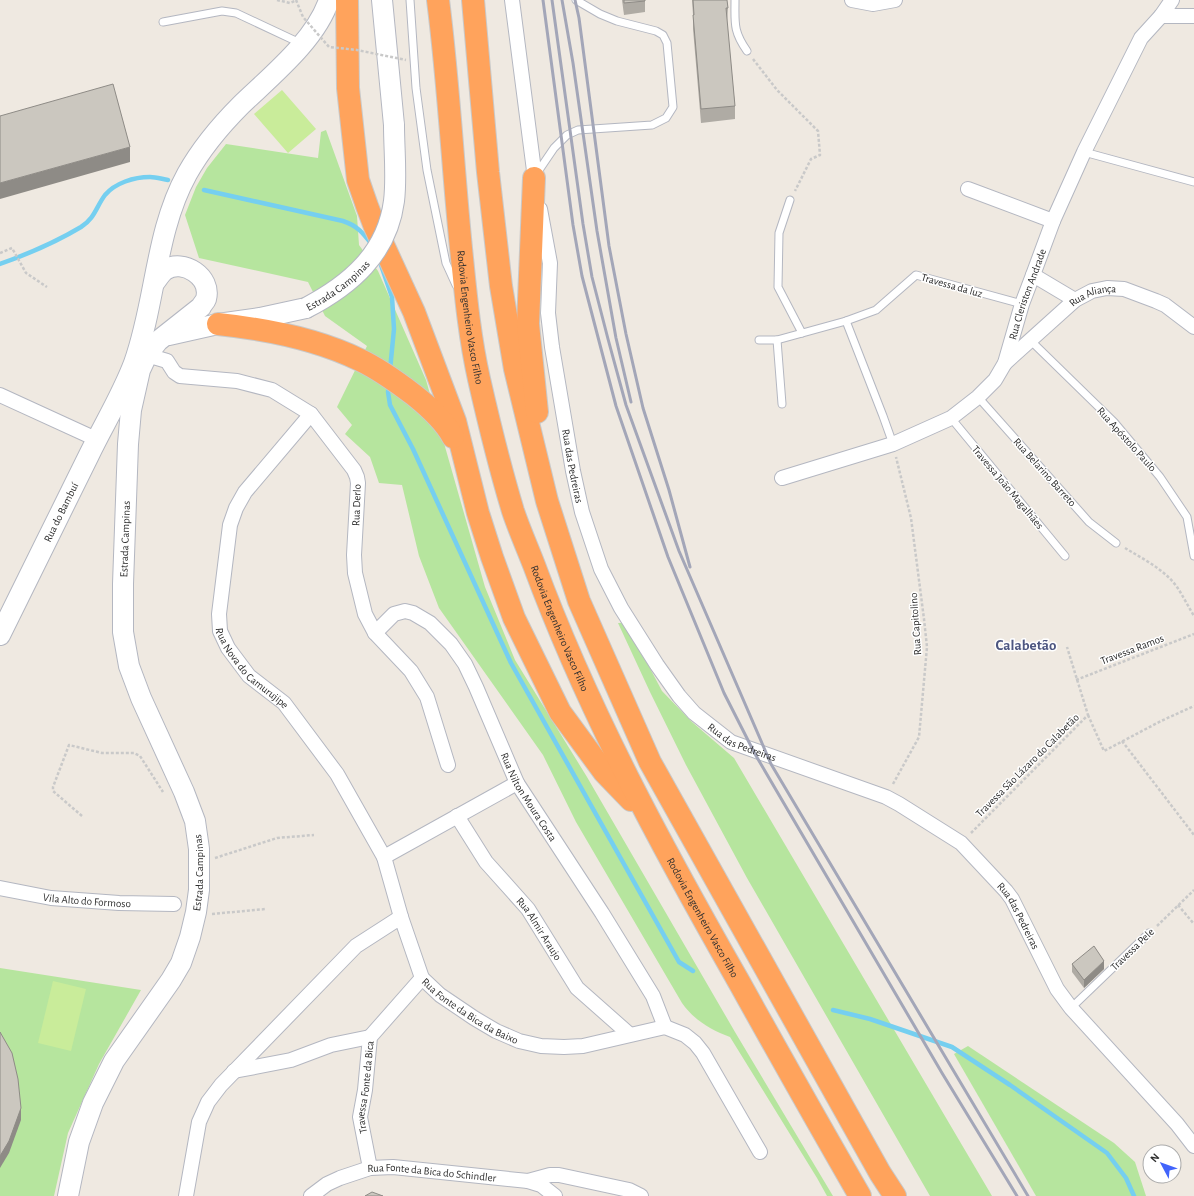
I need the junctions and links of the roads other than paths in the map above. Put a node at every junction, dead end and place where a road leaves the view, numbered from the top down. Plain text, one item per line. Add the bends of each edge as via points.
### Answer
1 (329, 0) edge
2 (348, 0) edge
3 (382, 0) edge
4 (410, 0) edge
5 (438, 0) edge
6 (473, 0) edge
7 (512, 0) edge
8 (576, 0) edge
9 (735, 0) edge
10 (852, 0) edge
11 (894, 0) edge
12 (1172, 0) edge
13 (1161, 16) junction
14 (1194, 16) edge
15 (163, 22) dead end
16 (302, 44) junction
17 (747, 51) road end
18 (1084, 152) junction
19 (534, 178) junction
20 (1194, 182) edge
21 (968, 190) dead end
22 (790, 200) road end
23 (1053, 221) junction
24 (1033, 275) junction
25 (155, 282) junction
26 (1075, 300) junction
27 (1022, 304) junction
28 (467, 307) junction
29 (846, 321) junction
30 (218, 324) junction
31 (1194, 327) edge
32 (802, 333) junction
33 (165, 336) junction
34 (758, 340) dead end
35 (777, 340) junction
36 (1030, 340) junction
37 (147, 355) junction
38 (1005, 363) junction
39 (0, 395) edge
40 (978, 397) junction
41 (782, 404) dead end
42 (311, 414) junction
43 (951, 418) junction
44 (99, 436) junction
45 (128, 444) junction
46 (893, 444) junction
47 (466, 461) junction
48 (782, 478) dead end
49 (547, 501) junction
50 (1191, 516) edge
51 (1116, 542) road end
52 (1065, 556) dead end
53 (1194, 556) edge
54 (375, 633) junction
55 (0, 635) edge
56 (448, 765) dead end
57 (517, 783) junction
58 (646, 815) junction
59 (457, 816) junction
60 (384, 857) junction
61 (0, 888) edge
62 (174, 904) dead end
63 (401, 917) junction
64 (1149, 933) road end
65 (422, 978) junction
66 (1071, 1008) junction
67 (665, 1027) junction
68 (630, 1034) junction
69 (370, 1037) junction
70 (234, 1071) junction
71 (1194, 1146) edge
72 (760, 1152) dead end
73 (370, 1168) junction
74 (528, 1181) junction
75 (860, 1195) edge
76 (68, 1196) edge
77 (186, 1196) edge
78 (312, 1196) edge
79 (555, 1196) edge
80 (641, 1196) edge
81 (894, 1196) edge

1 - 16 main road via 317,26
2 - 47 highway via 348,88 358,180 375,227 417,319 455,421
3 - 30 main road, Estrada Campinas, bridge via 394,125 394,201 389,225 379,246 344,286 306,308
4 - 28 lane via 416,88 427,170 446,263
5 - 28 highway, Rodovia Engenheiro Vasco Filho
6 - 49 highway via 501,286 515,369
7 - 19 street, Rua das Pedreiras
8 - 19 lane via 616,21 656,31 662,35 667,43 673,107 666,118 652,125 578,130 567,135 554,148
9 - 17 lane via 738,38
10 - 11 street via 873,4
12 - 13 street, Rua Cleriston Andrade
13 - 14 street
13 - 18 street, Rua Cleriston Andrade via 1141,38
15 - 16 lane via 229,11
16 - 25 main road via 239,107 203,149 187,175 172,210 164,233
18 - 20 lane
18 - 23 street, Rua Cleriston Andrade
19 - 49 highway via 528,324
19 - 66 street, Rua das Pedreiras via 550,263 548,313 573,471 582,512 601,569 621,608 679,696 694,713 731,742 886,797 961,843 1012,899 1057,989
21 - 23 street
22 - 32 lane via 779,233 778,287
23 - 24 street, Rua Cleriston Andrade
24 - 26 street
24 - 27 street, Rua Cleriston Andrade
25 - 33 main road via 165,270 181,267 198,274 204,281 206,291 206,300 201,307
25 - 44 main road, Rua do Bambuí via 142,340 122,391
26 - 31 street, Rua Aliança via 1107,288 1124,289 1165,305
26 - 36 street, Rua Aliança
27 - 29 lane, Travessa da luz via 916,275 876,310
27 - 38 street, Rua Cleriston Andrade
28 - 58 highway, Rodovia Engenheiro Vasco Filho via 478,376 514,511 547,602 573,663 614,753
29 - 32 lane, Travessa da luz
29 - 46 lane
30 - 33 main road, Estrada Campinas
30 - 47 highway via 301,339 360,360 399,384 429,407 450,431
32 - 35 lane, Travessa da luz
33 - 37 main road, Estrada Campinas
34 - 35 lane, Travessa da luz
35 - 41 lane
36 - 38 street, Rua Aliança
36 - 50 lane, Rua Apóstolo Paulo via 1114,422
37 - 42 street, Rua Derlo via 168,361 174,372 180,376 237,381 272,390
37 - 45 main road, Estrada Campinas via 136,387
38 - 40 street, Rua Cleriston Andrade via 995,380
39 - 44 street
40 - 43 street, Rua Cleriston Andrade
40 - 51 lane, Rua Belarino Barreto via 1089,522
42 - 54 street, Rua Derlo via 357,477 354,573 365,614
42 - 60 street, Rua Nova do Camurujipe via 245,492 236,508 230,525 219,614 220,631 228,648 249,676 284,703 337,774
43 - 46 street, Rua Cleriston Andrade
43 - 52 lane, Travessa João Magalhães
44 - 45 main road via 110,426 122,431
44 - 55 main road, Rua do Bambuí
45 - 76 main road, Estrada Campinas via 123,584 125,649 141,698 195,821 199,890 196,915 181,964 114,1060 85,1123
46 - 48 street, Rua Cleriston Andrade
47 - 58 highway via 478,513 514,618 560,712 604,772
49 - 81 highway via 579,601 650,762
50 - 53 lane, Rua Apóstolo Paulo
54 - 56 street, Rua Derlo via 411,671 427,697
54 - 57 street, Rua Nilton Moura Costa via 394,614 405,611 413,612 440,632 465,664
57 - 59 street
57 - 67 street, Rua Nilton Moura Costa via 653,996
58 - 75 highway, Rodovia Engenheiro Vasco Filho via 705,924
59 - 60 street
59 - 68 street, Rua Almir Araujo via 486,862 528,909 577,988
60 - 63 street, Rua Nova do Camurujipe
61 - 62 street, Vila Alto do Formoso via 51,898
63 - 65 street, Rua Fonte da Bica da Baixo
63 - 70 street via 356,946
64 - 66 lane, Travessa Pele
65 - 68 street, Rua Fonte da Bica da Baixo via 440,995 474,1018 519,1041 541,1046 583,1046
65 - 69 street, Travessa Fonte da Bica
66 - 71 street, Rua das Pedreiras
67 - 68 street, Rua Fonte da Bica da Baixo
67 - 72 street via 685,1035 703,1053
69 - 70 street via 331,1045 291,1060
69 - 73 street, Travessa Fonte da Bica via 360,1117
70 - 77 street via 208,1102 199,1122
73 - 74 street, Rua Fonte da Bica do Schindler via 393,1167
73 - 78 street, Rua Fonte da Bica do Schindler via 327,1184
74 - 79 street, Rua Fonte da Bica do Schindler via 541,1185
74 - 80 street via 559,1175 629,1190

